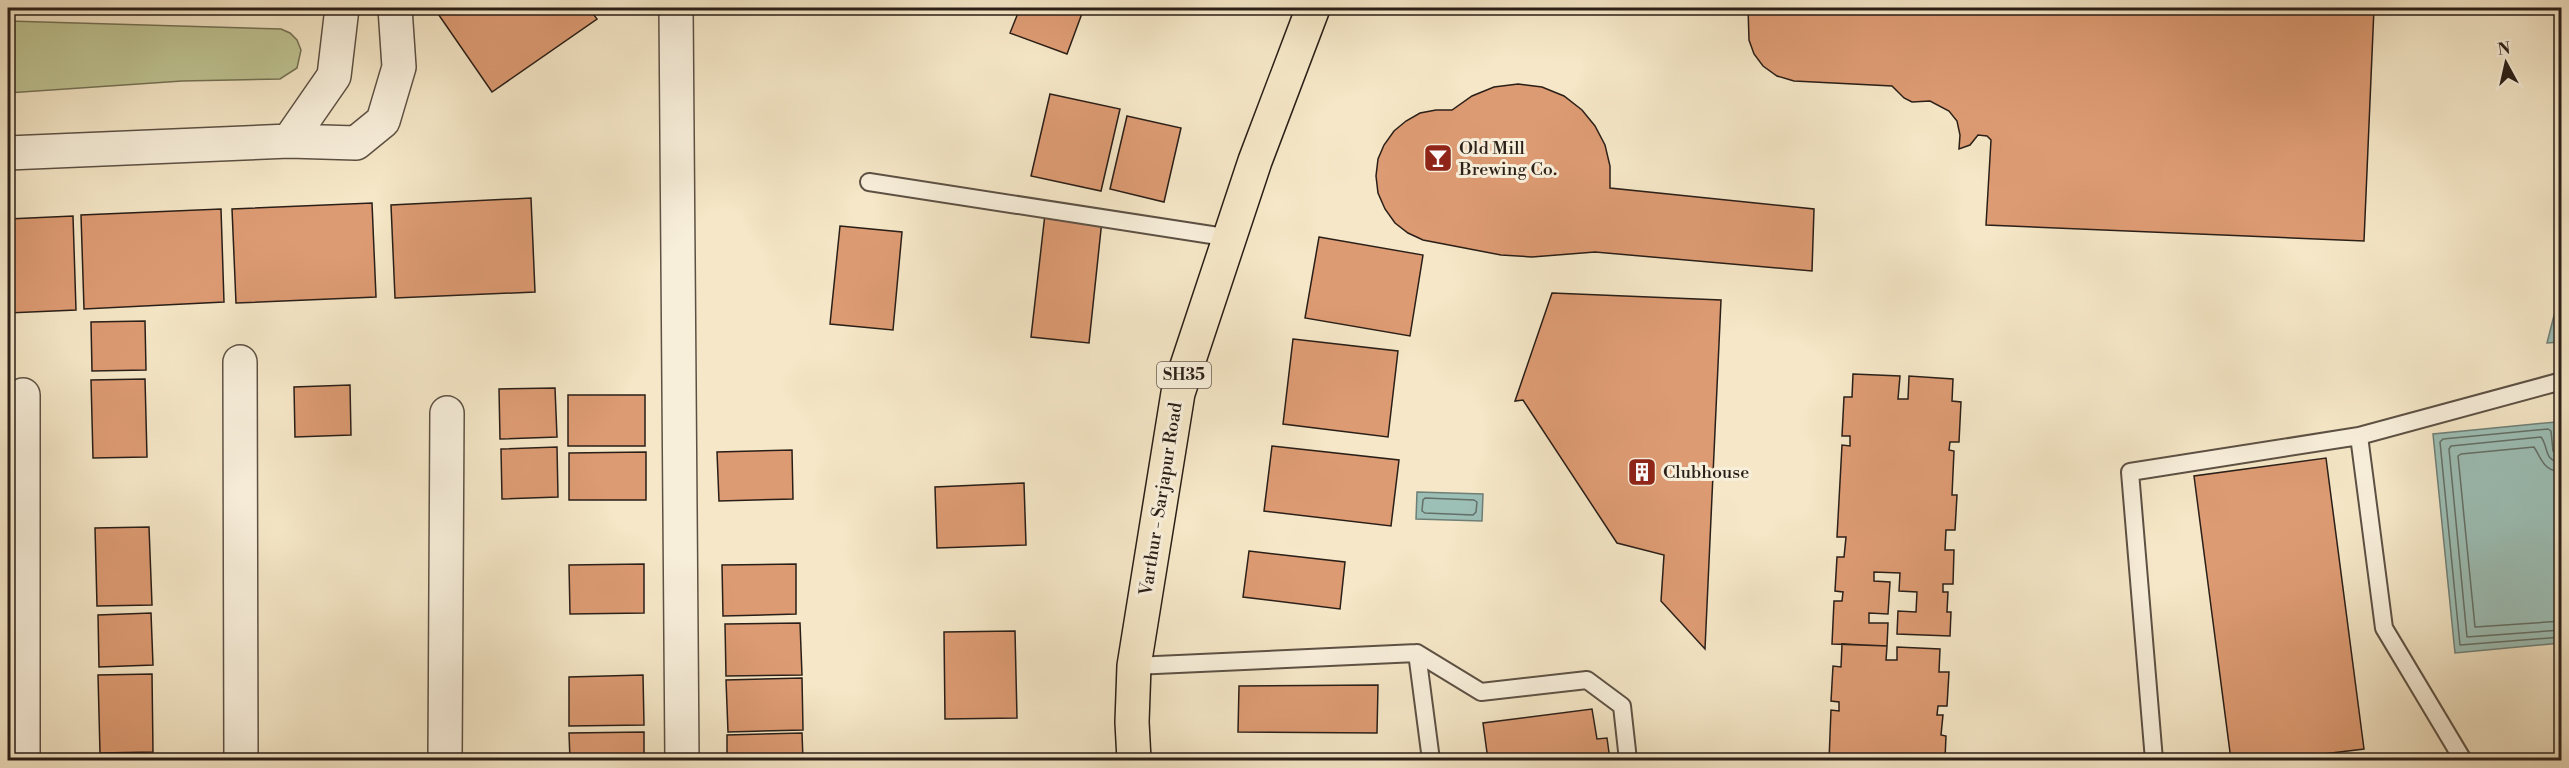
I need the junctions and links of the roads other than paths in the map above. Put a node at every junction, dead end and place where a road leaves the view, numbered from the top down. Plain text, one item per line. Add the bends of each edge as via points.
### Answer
1 (342, 8) edge
2 (395, 8) edge
3 (676, 8) edge
4 (1313, 8) edge
5 (289, 141) junction
6 (8, 153) edge
7 (869, 182) dead end
8 (1231, 238) junction
9 (240, 362) dead end
10 (2562, 381) edge
11 (23, 395) dead end
12 (447, 412) dead end
13 (2359, 436) junction
14 (1417, 653) junction
15 (1134, 666) junction
16 (23, 760) edge
17 (241, 760) edge
18 (445, 760) edge
19 (682, 760) edge
20 (1134, 760) edge
21 (1431, 760) edge
22 (1628, 760) edge
23 (2154, 760) edge
24 (2463, 760) edge

1 - 5 street via 334,76
2 - 5 street via 399,67 383,121 356,142
3 - 19 street
4 - 8 main road, Varthur - Sarjapur Road / SH35 via 1255,161
5 - 6 street
7 - 8 lane
8 - 15 main road, Varthur - Sarjapur Road / SH35 via 1178,393
9 - 17 street
10 - 13 lane
11 - 16 street
12 - 18 street
13 - 23 lane via 2130,472
13 - 24 lane via 2384,628
14 - 15 lane
14 - 21 lane
14 - 22 lane via 1481,692 1587,680 1622,706
15 - 20 main road, Varthur - Sarjapur Road / SH35

